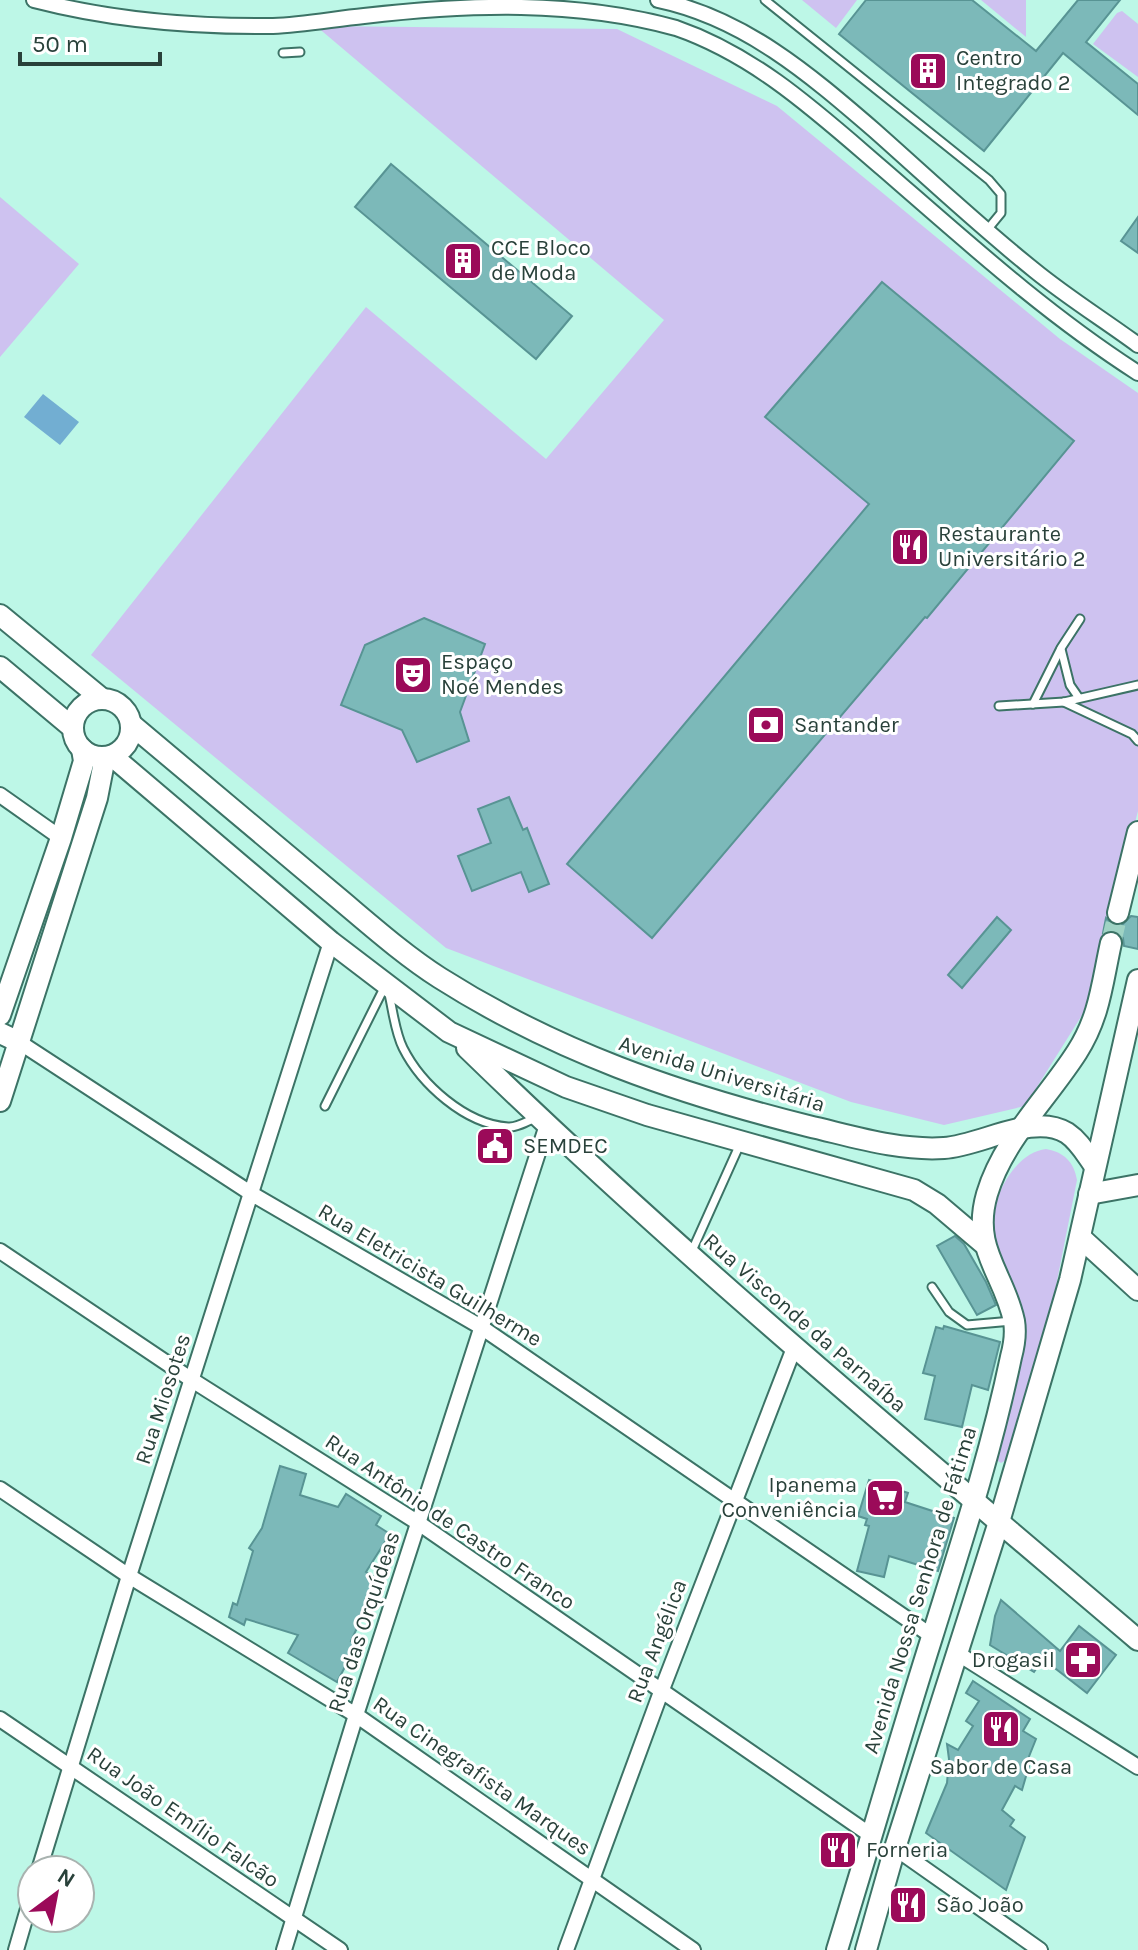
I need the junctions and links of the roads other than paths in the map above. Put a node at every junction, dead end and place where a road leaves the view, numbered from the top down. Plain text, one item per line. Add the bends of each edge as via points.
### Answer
1 (34, 0) edge
2 (658, 0) edge
3 (765, 0) edge
4 (439, 4) edge
5 (100, 7) edge
6 (300, 52) dead end
7 (283, 53) dead end
8 (987, 230) junction
9 (1138, 345) edge
10 (1138, 373) edge
11 (0, 615) edge
12 (1080, 619) dead end
13 (1061, 648) junction
14 (0, 667) edge
15 (1138, 685) edge
16 (101, 698) junction
17 (1079, 698) junction
18 (1064, 702) junction
19 (1033, 704) junction
20 (999, 706) dead end
21 (132, 725) junction
22 (73, 728) junction
23 (1138, 741) edge
24 (82, 749) junction
25 (108, 756) junction
26 (0, 795) edge
27 (61, 838) junction
28 (1137, 842) edge
29 (81, 846) junction
30 (1118, 913) tunnel mouth
31 (331, 942) junction
32 (1111, 943) tunnel mouth
33 (436, 976) junction
34 (1138, 980) edge
35 (386, 984) junction
36 (416, 1006) junction
37 (0, 1015) edge
38 (449, 1032) junction
39 (9, 1038) edge
40 (0, 1101) edge
41 (325, 1106) dead end
42 (763, 1115) junction
43 (542, 1121) junction
44 (1022, 1128) junction
45 (747, 1143) junction
46 (1094, 1165) junction
47 (1138, 1185) edge
48 (252, 1194) junction
49 (1089, 1194) junction
50 (1081, 1238) junction
51 (983, 1243) junction
52 (0, 1251) edge
53 (690, 1254) junction
54 (932, 1287) dead end
55 (1138, 1290) edge
56 (1014, 1321) junction
57 (481, 1327) junction
58 (794, 1348) junction
59 (192, 1380) junction
60 (0, 1489) edge
61 (734, 1502) junction
62 (975, 1503) junction
63 (999, 1522) junction
64 (420, 1524) junction
65 (129, 1576) junction
66 (932, 1636) junction
67 (1138, 1640) edge
68 (957, 1653) junction
69 (661, 1692) junction
70 (356, 1715) junction
71 (0, 1719) edge
72 (70, 1766) junction
73 (1138, 1767) edge
74 (872, 1836) junction
75 (895, 1848) junction
76 (44, 1854) edge
77 (592, 1879) junction
78 (294, 1920) junction
79 (284, 1950) edge
80 (340, 1950) edge
81 (566, 1950) edge
82 (693, 1950) edge
83 (837, 1950) edge
84 (866, 1950) edge
85 (1040, 1950) edge

1 - 5 street
2 - 8 street via 718,19 803,71
3 - 8 lane via 989,180 1001,194 1001,213
4 - 5 street via 274,26 140,20
4 - 10 street via 588,8 676,28 725,49 788,88 1051,313
6 - 7 lane
8 - 9 street
11 - 16 main road
12 - 13 lane
13 - 17 lane via 1070,685
13 - 19 lane
14 - 22 main road
15 - 17 lane
16 - 21 main road via 125,708
16 - 22 main road via 84,705
17 - 18 lane
18 - 19 lane
18 - 23 lane
19 - 20 lane
21 - 25 main road via 127,744
21 - 33 main road, Avenida Universitária
22 - 24 main road
24 - 25 main road
24 - 27 main road via 84,761
25 - 29 main road
25 - 31 main road
26 - 27 street
27 - 29 main road
27 - 37 main road
28 - 30 main road
29 - 39 main road
31 - 35 main road
31 - 48 street, Rua Miosotes
32 - 44 main road via 1093,1022
33 - 36 main road
33 - 42 main road, Avenida Universitária via 602,1063
34 - 46 main road
35 - 36 main road
35 - 41 lane
35 - 43 lane via 401,1045 418,1075 452,1106 510,1128
36 - 38 main road
38 - 43 main road, Rua Visconde da Parnaíba
38 - 45 main road via 566,1087
39 - 40 main road
39 - 48 street, Rua Eletricista Guilherme
42 - 44 main road, Avenida Universitária via 911,1147 946,1148
42 - 45 main road
43 - 53 main road, Rua Visconde da Parnaíba
43 - 57 street, Rua das Orquídeas
44 - 46 main road via 1066,1132
44 - 51 main road via 997,1167 987,1195
45 - 51 main road via 914,1190
45 - 53 lane
46 - 49 main road
47 - 49 main road
48 - 57 street, Rua Eletricista Guilherme
48 - 59 street, Rua Miosotes
49 - 50 main road
50 - 55 main road
50 - 63 main road
51 - 56 main road, Avenida Nossa Senhora de Fátima
52 - 59 street, Rua Antônio de Castro Franco
53 - 58 main road, Rua Visconde da Parnaíba
54 - 56 lane via 949,1312 967,1325
56 - 62 main road, Avenida Nossa Senhora de Fátima via 1012,1356
57 - 61 street, Rua Eletricista Guilherme
57 - 64 street, Rua das Orquídeas
58 - 61 street, Rua Angélica
58 - 62 main road, Rua Visconde da Parnaíba
59 - 64 street, Rua Antônio de Castro Franco
59 - 65 street, Rua Miosotes
60 - 65 street, Rua Cinegrafista Marques
61 - 66 street, Rua Eletricista Guilherme
61 - 69 street, Rua Angélica
62 - 63 main road, Rua Visconde da Parnaíba
62 - 66 main road, Avenida Nossa Senhora de Fátima
63 - 67 main road, Rua Visconde da Parnaíba
63 - 68 main road
64 - 69 street, Rua Antônio de Castro Franco
64 - 70 street, Rua das Orquídeas
65 - 70 street, Rua Cinegrafista Marques
65 - 72 street, Rua Miosotes
66 - 74 main road, Avenida Nossa Senhora de Fátima
68 - 73 street
68 - 75 main road
69 - 74 street, Rua Antônio de Castro Franco
69 - 77 street, Rua Angélica
70 - 77 street, Rua Cinegrafista Marques
70 - 78 street, Rua das Orquídeas
71 - 72 street, Rua João Emílio Falcão
72 - 76 street, Rua Miosotes
72 - 78 street, Rua João Emílio Falcão
74 - 83 main road, Avenida Nossa Senhora de Fátima
75 - 84 main road
75 - 85 street
77 - 81 street, Rua Angélica
77 - 82 street, Rua Cinegrafista Marques
78 - 79 street, Rua das Orquídeas
78 - 80 street, Rua João Emílio Falcão

